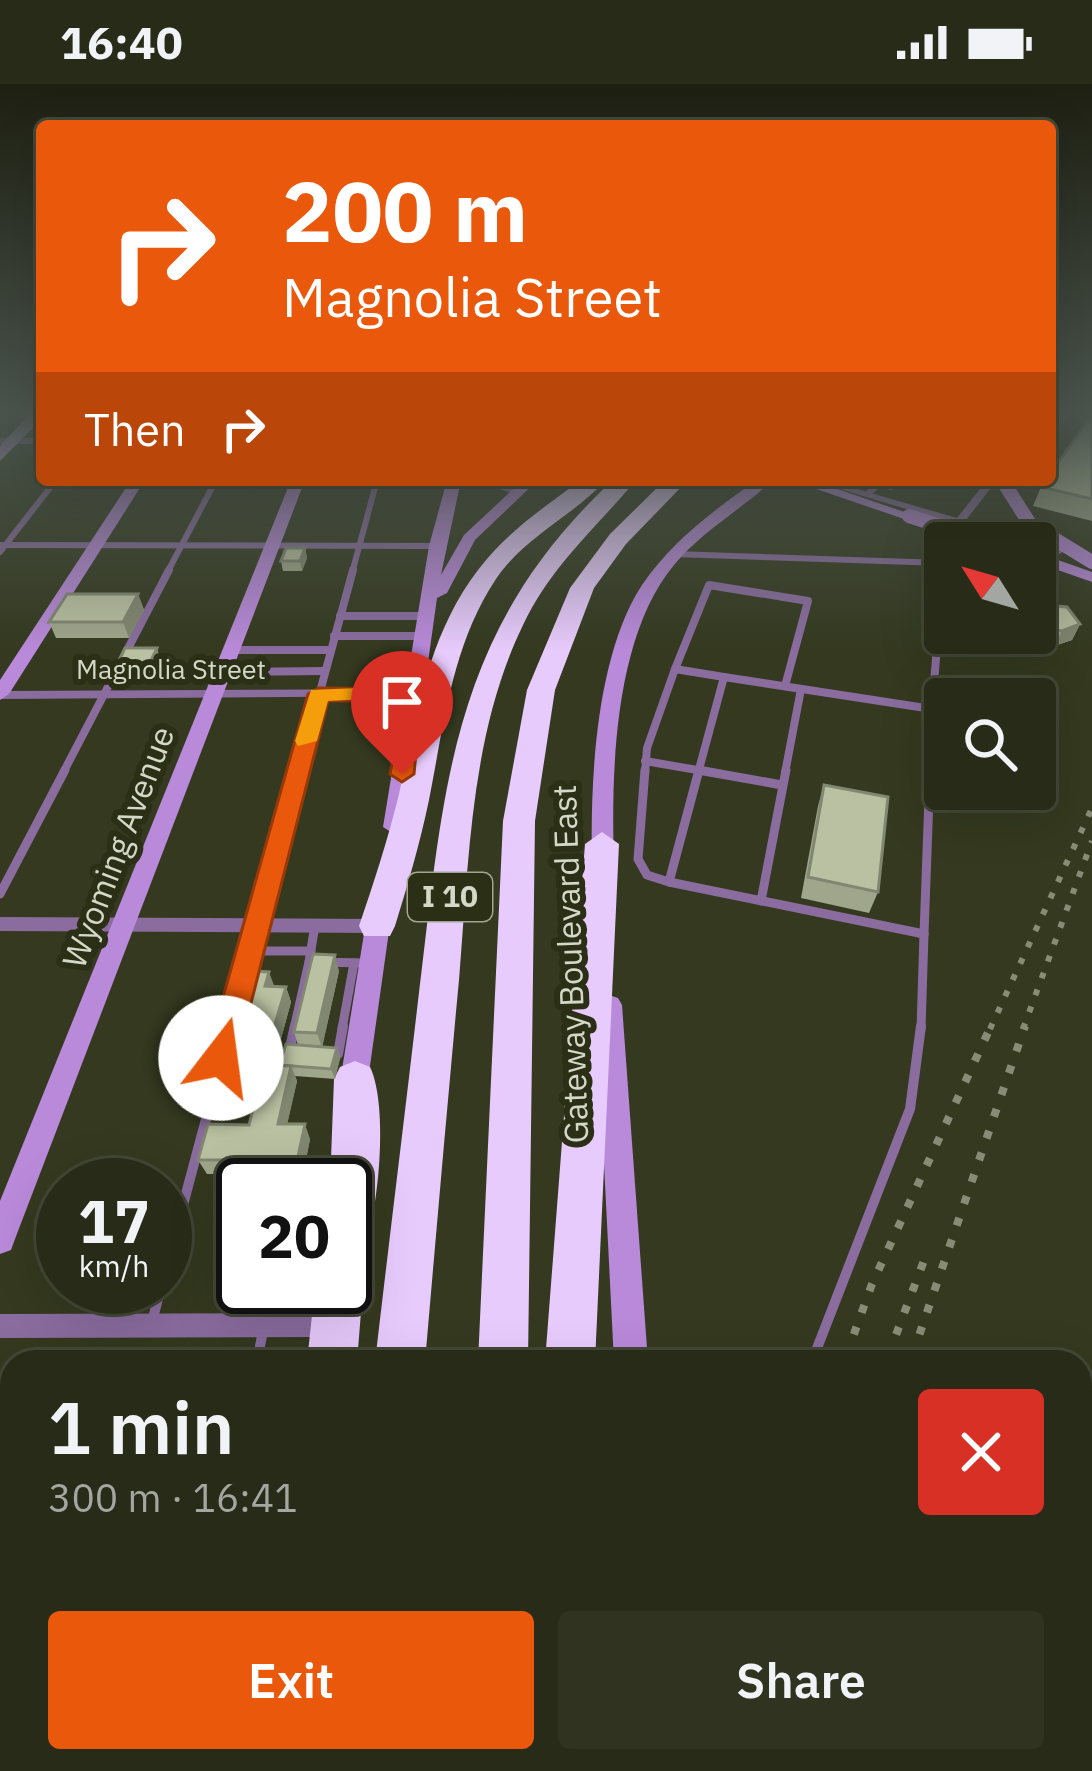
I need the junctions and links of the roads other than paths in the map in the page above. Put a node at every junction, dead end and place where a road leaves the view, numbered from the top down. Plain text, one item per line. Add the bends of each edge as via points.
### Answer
1 (45, 494) edge
2 (130, 494) edge
3 (209, 494) edge
4 (293, 494) edge
5 (372, 494) edge
6 (450, 494) edge
7 (512, 494) edge
8 (576, 494) edge
9 (610, 494) edge
10 (663, 494) edge
11 (735, 494) edge
12 (746, 494) edge
13 (839, 494) edge
14 (867, 494) edge
15 (983, 494) edge
16 (988, 494) edge
17 (1013, 494) edge
18 (735, 501) junction
19 (978, 502) junction
20 (961, 521) junction
21 (927, 522) edge
22 (964, 522) edge
23 (97, 545) junction
24 (182, 545) junction
25 (272, 546) junction
26 (358, 546) junction
27 (437, 546) junction
28 (2, 548) edge
29 (672, 554) junction
30 (924, 560) edge
31 (1092, 562) edge
32 (1056, 564) edge
33 (1092, 577) edge
34 (340, 616) junction
35 (429, 620) junction
36 (334, 636) junction
37 (330, 650) junction
38 (675, 669) junction
39 (325, 671) junction
40 (223, 672) junction
41 (724, 677) junction
42 (785, 686) junction
43 (800, 689) junction
44 (415, 693) junction
45 (0, 694) edge
46 (103, 694) junction
47 (319, 694) junction
48 (924, 709) edge
49 (645, 761) junction
50 (699, 770) junction
51 (782, 785) junction
52 (929, 810) edge
53 (602, 844) junction
54 (669, 882) junction
55 (0, 894) edge
56 (761, 901) junction
57 (0, 924) edge
58 (123, 925) junction
59 (256, 925) junction
60 (315, 926) junction
61 (377, 926) junction
62 (925, 934) junction
63 (249, 951) junction
64 (310, 956) junction
65 (363, 963) junction
66 (335, 988) edge
67 (349, 988) junction
68 (331, 1008) edge
69 (355, 1008) junction
70 (327, 1027) edge
71 (342, 1027) junction
72 (289, 1051) junction
73 (305, 1052) edge
74 (221, 1058) junction
75 (343, 1060) junction
76 (338, 1158) edge
77 (356, 1158) edge
78 (192, 1169) edge
79 (0, 1239) edge
80 (154, 1314) edge
81 (151, 1325) junction
82 (264, 1325) junction
83 (328, 1325) edge
84 (0, 1326) edge
85 (259, 1350) edge
86 (401, 1350) edge
87 (502, 1350) edge
88 (571, 1350) edge
89 (630, 1350) edge
90 (817, 1350) edge

1 - 28 lane
2 - 23 main road
3 - 24 lane
4 - 25 main road, Wyoming Avenue
5 - 26 lane
6 - 27 main road
7 - 35 main road via 469,538
8 - 61 highway via 517,537 460,613 443,656 400,868
9 - 86 highway, I 10 via 536,576 503,634 476,714 458,805
10 - 87 highway, I 10 via 582,588 541,690 519,821
11 - 18 main road
12 - 18 main road, Gateway Boulevard East
13 - 21 main road, bridge
14 - 20 street
15 - 19 street
16 - 19 street
17 - 31 main road, bridge via 1030,524
18 - 29 main road, Gateway Boulevard East
19 - 20 street
20 - 22 street
23 - 24 street
23 - 28 street
23 - 45 main road
24 - 25 street
24 - 46 lane
25 - 26 street
25 - 40 main road, Wyoming Avenue
26 - 27 street
26 - 34 lane
27 - 35 main road
29 - 30 lane
29 - 53 main road, Gateway Boulevard East via 638,602 621,645
32 - 33 main road
34 - 35 lane
34 - 36 lane
35 - 36 lane
35 - 44 main road
36 - 37 lane
37 - 39 lane
37 - 40 lane
38 - 41 lane
38 - 42 lane via 709,585 808,601
38 - 49 lane
39 - 40 lane
39 - 47 lane
40 - 46 street, Magnolia Street
40 - 47 street, Magnolia Street
40 - 58 main road, Wyoming Avenue
41 - 42 lane
41 - 50 lane
42 - 43 lane
43 - 48 lane
43 - 51 lane
44 - 47 street, Magnolia Street
44 - 61 main road
45 - 46 street, Magnolia Street
46 - 55 lane
47 - 59 lane
49 - 50 lane
49 - 54 lane via 638,859 647,874
50 - 51 lane
50 - 54 lane
51 - 56 lane
52 - 62 lane
53 - 88 highway
53 - 89 main road, Gateway Boulevard East
54 - 56 lane
56 - 62 lane
57 - 58 street
58 - 59 street
58 - 79 main road, Wyoming Avenue
59 - 60 street
59 - 63 lane
60 - 61 street
60 - 64 lane
61 - 65 main road
62 - 90 lane via 910,1109
63 - 64 lane
63 - 74 lane
64 - 65 lane
64 - 72 lane
65 - 67 lane
65 - 69 main road
66 - 67 lane
67 - 69 lane
68 - 69 lane
69 - 71 lane
69 - 75 main road
70 - 71 lane
71 - 75 lane
72 - 73 lane
72 - 74 lane via 276,1060
74 - 78 lane
75 - 76 main road
75 - 77 highway
80 - 81 lane
81 - 82 street
81 - 84 street
82 - 83 street
82 - 85 lane

